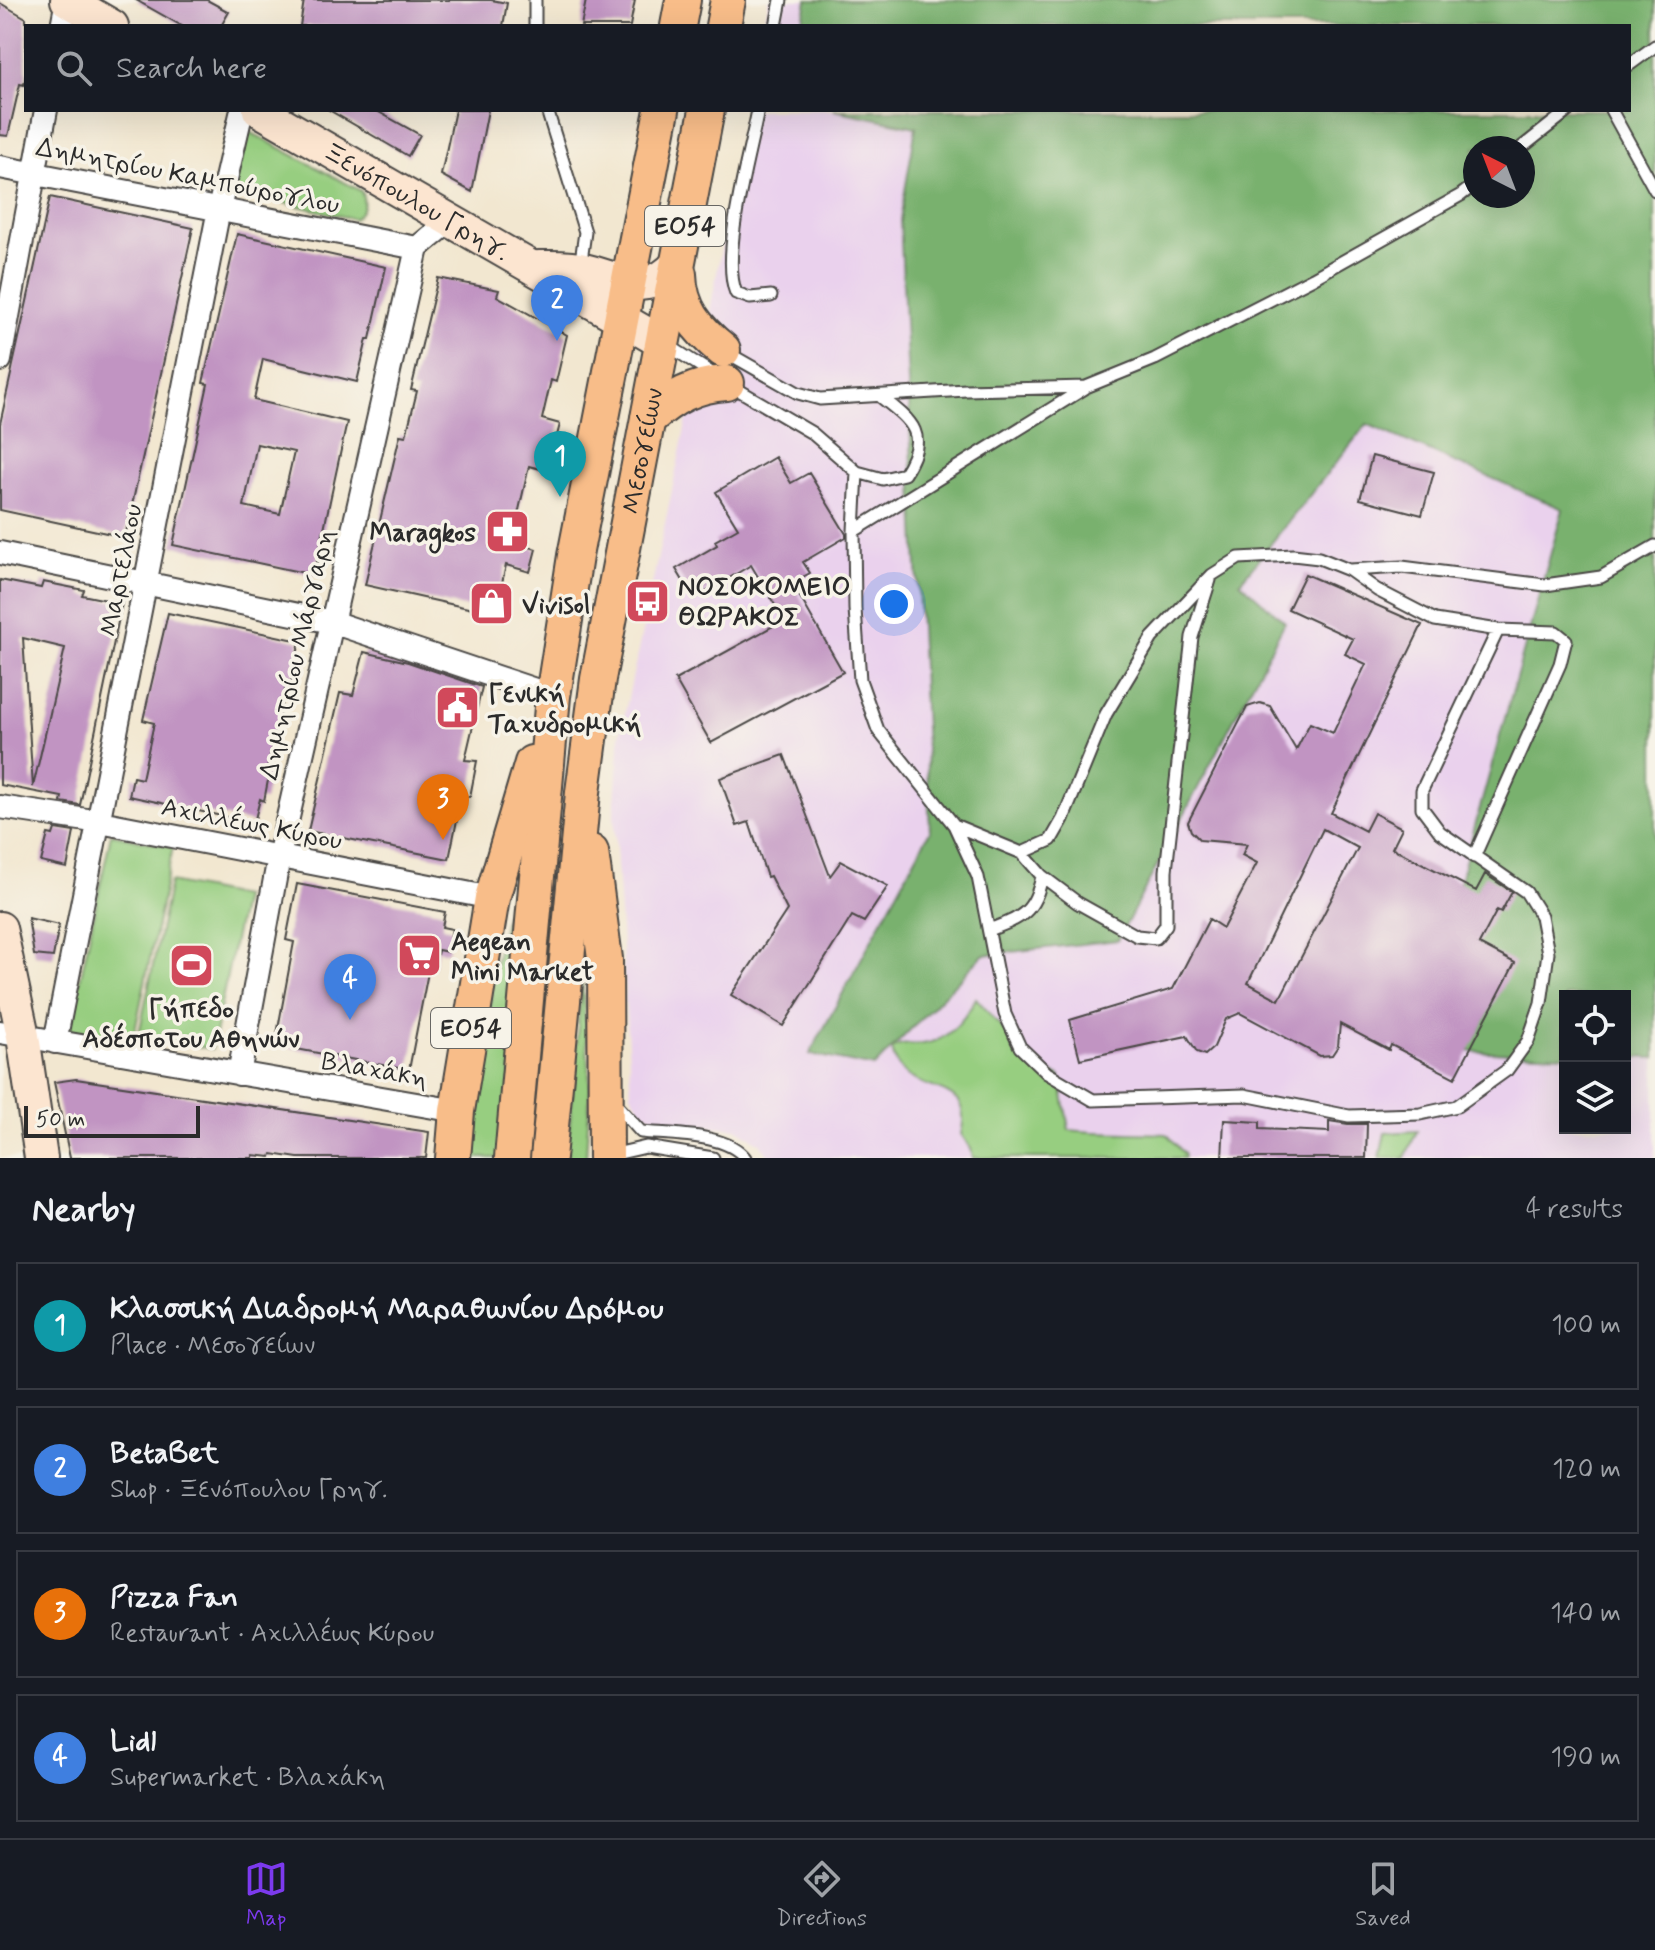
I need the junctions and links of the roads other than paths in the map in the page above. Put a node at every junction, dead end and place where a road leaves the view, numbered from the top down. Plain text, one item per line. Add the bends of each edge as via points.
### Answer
1 (67, 0) edge
2 (535, 0) edge
3 (683, 0) edge
4 (728, 0) edge
5 (781, 0) edge
6 (62, 24) edge
7 (109, 24) edge
8 (535, 24) edge
9 (678, 24) edge
10 (723, 24) edge
11 (776, 24) edge
12 (1655, 46) edge
13 (1631, 64) edge
14 (46, 112) edge
15 (242, 112) edge
16 (262, 112) edge
17 (548, 112) edge
18 (662, 112) edge
19 (707, 112) edge
20 (758, 112) edge
21 (1566, 112) edge
22 (1612, 112) edge
23 (1535, 137) edge
24 (0, 167) edge
25 (34, 174) junction
26 (1655, 190) edge
27 (1463, 193) edge
28 (219, 209) junction
29 (451, 220) junction
30 (417, 248) junction
31 (678, 263) junction
32 (532, 267) junction
33 (579, 268) junction
34 (630, 284) junction
35 (771, 296) dead end
36 (623, 319) junction
37 (672, 342) junction
38 (716, 358) junction
39 (0, 360) edge
40 (1086, 387) junction
41 (881, 397) junction
42 (648, 419) junction
43 (857, 472) junction
44 (854, 531) junction
45 (1655, 546) edge
46 (0, 553) edge
47 (1349, 570) junction
48 (1212, 575) junction
49 (145, 583) junction
50 (332, 622) junction
51 (1498, 630) junction
52 (553, 696) junction
53 (583, 792) junction
54 (0, 807) edge
55 (100, 822) junction
56 (954, 825) junction
57 (1022, 853) junction
58 (279, 857) junction
59 (1474, 857) junction
60 (1042, 876) junction
61 (492, 898) junction
62 (0, 928) edge
63 (989, 930) junction
64 (11, 1034) edge
65 (55, 1042) junction
66 (239, 1074) junction
67 (606, 1093) junction
68 (457, 1111) junction
69 (606, 1157) edge
70 (41, 1158) edge
71 (453, 1158) edge
72 (512, 1158) edge
73 (548, 1158) edge
74 (713, 1158) edge
75 (745, 1158) edge

1 - 6 street
1 - 7 street
2 - 8 lane
3 - 9 main road
4 - 10 main road
5 - 11 lane
12 - 13 lane
14 - 25 street
15 - 28 street, Μαρτελάου
16 - 29 street, Ξενόπουλου Γρηγ.
17 - 33 lane via 585,232
18 - 34 main road, Μεσογείων / ΕΟ54
19 - 31 main road, Μεσογείων / ΕΟ54
20 - 35 lane via 729,253 731,281 736,293
21 - 23 lane
22 - 26 lane
24 - 25 street, Δημητρίου Καμπούρογλου
25 - 28 street, Δημητρίου Καμπούρογλου
25 - 39 street
27 - 40 lane via 1313,278 1155,359
28 - 30 street, Δημητρίου Καμπούρογλου
28 - 49 street, Μαρτελάου
29 - 30 street
29 - 32 street, Ξενόπουλου Γρηγ.
30 - 50 street, Δημητρίου Μάργαρη
31 - 34 street via 649,284
31 - 37 main road, Μεσογείων / ΕΟ54
31 - 38 main road via 686,310
32 - 33 street, Ξενόπουλου Γρηγ.
32 - 36 street, Ξενόπουλου Γρηγ.
33 - 34 street, Ξενόπουλου Γρηγ.
34 - 36 main road, Μεσογείων / ΕΟ54
36 - 37 street, Ξενόπουλου Γρηγ.
36 - 52 main road, Μεσογείων / ΕΟ54
37 - 38 lane
37 - 42 main road, Μεσογείων / ΕΟ54
38 - 41 lane via 820,399
38 - 42 main road via 693,388
38 - 43 lane
40 - 41 lane
40 - 44 lane
41 - 43 lane via 916,432 918,453 904,474 883,479
42 - 53 main road, Μεσογείων / ΕΟ54 via 598,679
43 - 44 lane
44 - 56 lane via 860,680 878,730
45 - 47 lane via 1601,577 1545,585 1402,567
46 - 49 street
47 - 48 lane via 1293,555 1239,558
47 - 51 lane via 1435,620
48 - 57 lane via 1152,638 1106,714 1051,840
48 - 60 lane via 1192,637 1166,871 1166,925 1156,938 1137,936
49 - 50 street
49 - 55 street, Μαρτελάου
50 - 52 street
50 - 58 street, Δημητρίου Μάργαρη
51 - 59 lane via 1422,790 1422,808 1440,832
51 - 59 lane via 1556,632 1566,640
52 - 61 main road, Μεσογείων / ΕΟ54
52 - 72 main road, Μεσογείων / ΕΟ54
53 - 67 main road, Μεσογείων / ΕΟ54 via 605,959
53 - 73 main road, Μεσογείων / ΕΟ54
54 - 55 street, Αχιλλέως Κύρου
55 - 58 street, Αχιλλέως Κύρου
55 - 65 street, Μαρτελάου
56 - 57 lane
56 - 63 lane via 978,877
57 - 60 lane
58 - 61 street, Αχιλλέως Κύρου
58 - 66 street, Δημητρίου Μάργαρη
59 - 63 lane via 1526,892 1541,916 1548,953 1541,1003 1528,1041 1507,1070 1457,1106 1420,1114 1349,1116 1244,1095 1093,1100 1047,1073 1020,1047 1005,1014
60 - 63 lane via 1037,899 1017,920
61 - 68 main road, Μεσογείων / ΕΟ54
62 - 64 street
64 - 65 street, Βλαχάκη
64 - 70 street
65 - 66 street, Βλαχάκη
66 - 68 street, Βλαχάκη
67 - 69 main road, Μεσογείων / ΕΟ54
67 - 75 lane via 641,1132 724,1142
68 - 71 main road, Μεσογείων / ΕΟ54
69 - 74 lane via 646,1147

